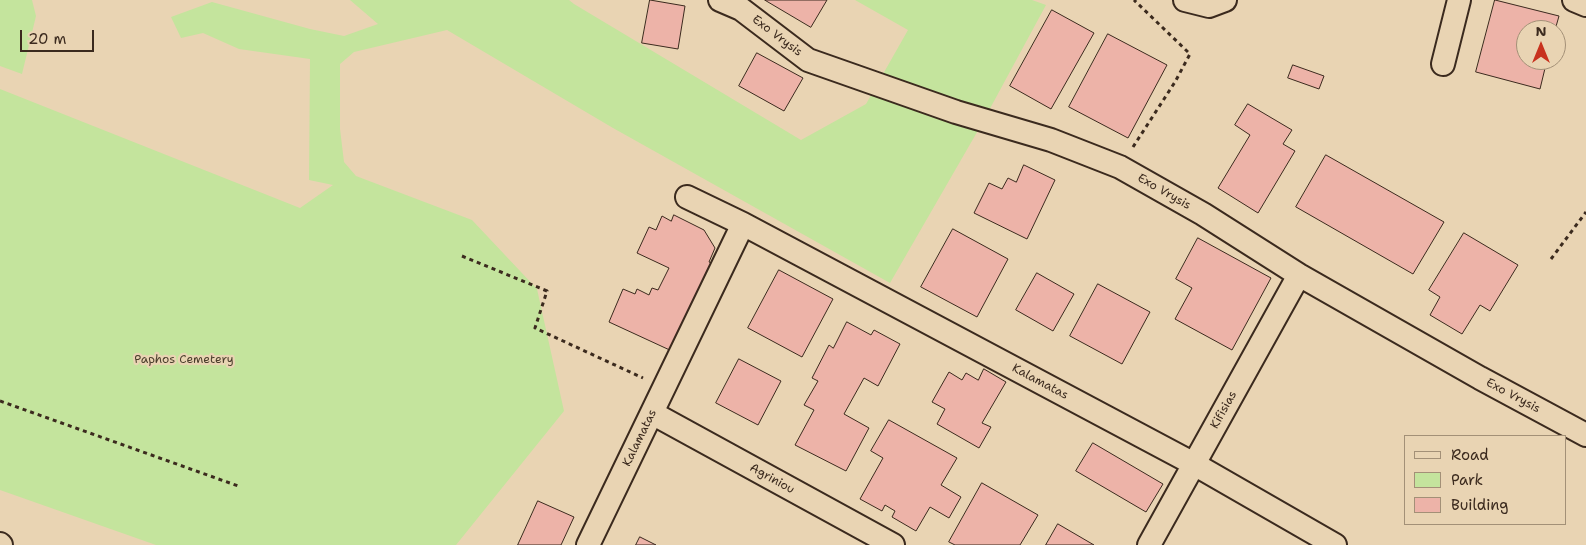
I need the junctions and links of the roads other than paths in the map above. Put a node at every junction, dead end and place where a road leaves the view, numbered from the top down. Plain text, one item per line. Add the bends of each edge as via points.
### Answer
1 (720, 0) edge
2 (1185, 0) edge
3 (1225, 0) edge
4 (1459, 0) edge
5 (1574, 0) edge
6 (1586, 6) edge
7 (1443, 64) dead end
8 (687, 197) dead end
9 (743, 224) junction
10 (1299, 275) junction
11 (652, 413) junction
12 (1586, 435) edge
13 (1194, 464) junction
14 (588, 545) edge
15 (893, 545) edge
16 (1149, 545) edge
17 (1335, 545) edge

1 - 10 street, Exo Vrysis via 741,9 808,60 956,112 1051,140 1120,167 1203,214
2 - 3 street via 1209,6
4 - 7 street
5 - 6 street
8 - 9 street, Kalamatas
9 - 11 street, Kalamatas
9 - 13 street, Kalamatas
10 - 12 street, Exo Vrysis
10 - 13 street, Kifisias
11 - 14 street, Kalamatas
11 - 15 street, Agriniou
13 - 16 street, Kifisias
13 - 17 street, Kalamatas

